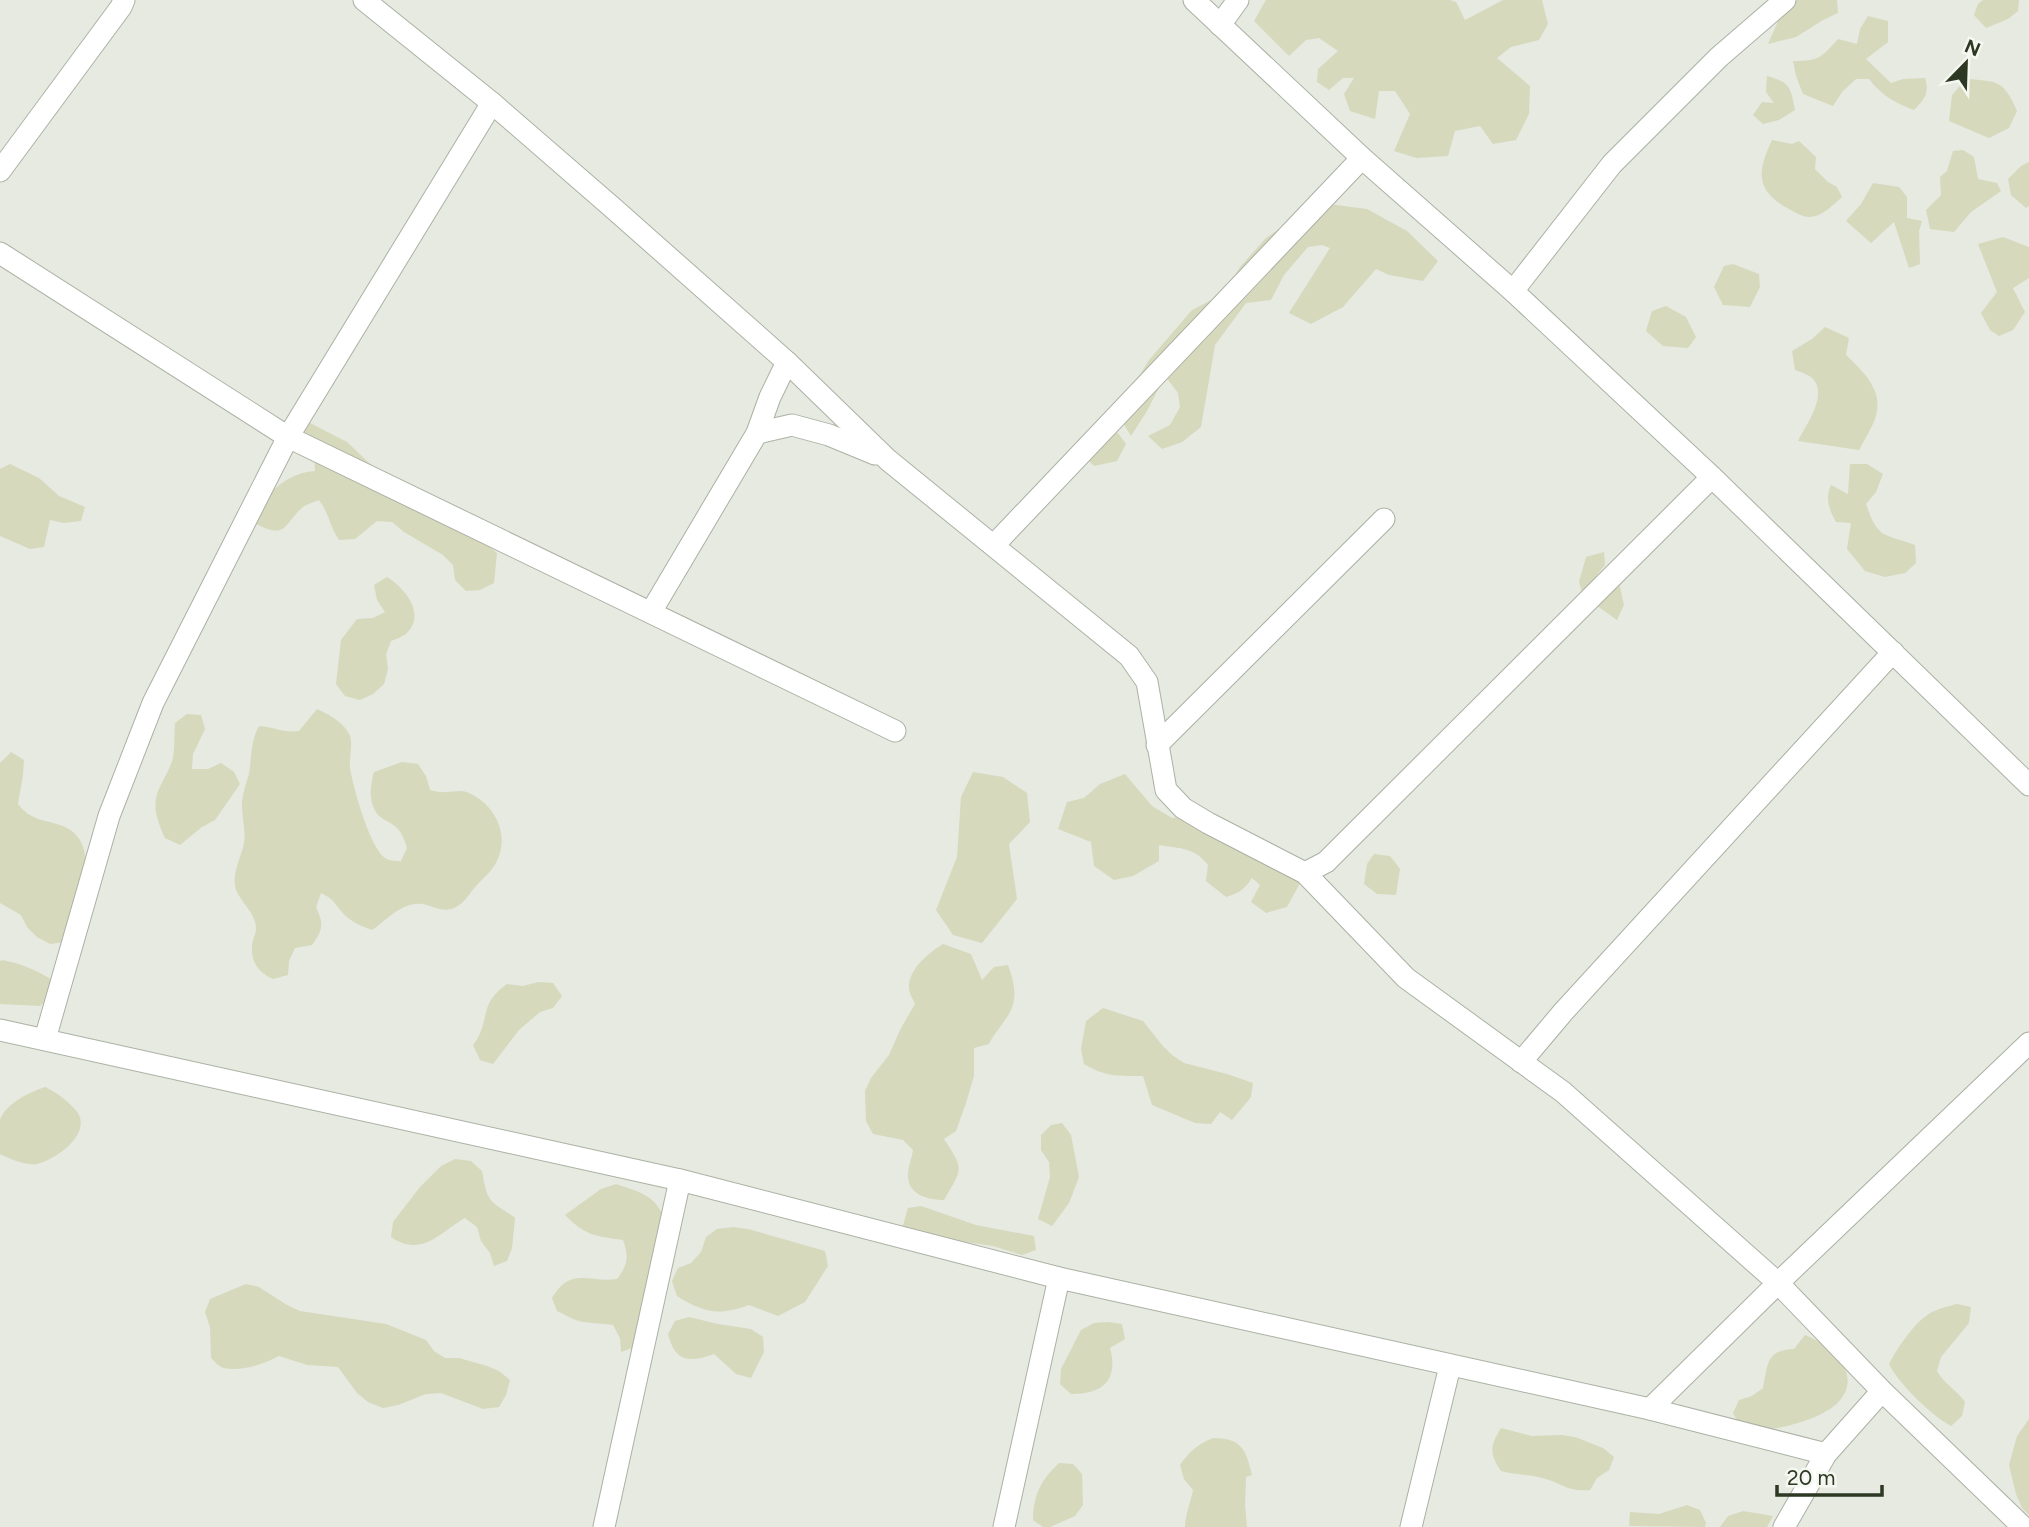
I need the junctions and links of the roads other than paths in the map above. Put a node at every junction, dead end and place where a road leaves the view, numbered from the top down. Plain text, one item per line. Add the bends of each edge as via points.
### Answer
1 (124, 0) edge
2 (364, 0) edge
3 (1194, 0) edge
4 (1238, 0) edge
5 (1785, 0) edge
6 (1220, 25) junction
7 (492, 103) junction
8 (1362, 158) junction
9 (0, 171) edge
10 (0, 253) edge
11 (1513, 291) junction
12 (787, 362) junction
13 (757, 433) junction
14 (288, 437) junction
15 (888, 460) junction
16 (1712, 477) junction
17 (1384, 519) dead end
18 (994, 545) junction
19 (651, 612) junction
20 (1893, 652) junction
21 (895, 731) dead end
22 (1157, 745) junction
23 (2029, 785) edge
24 (1305, 873) junction
25 (0, 1030) edge
26 (45, 1039) junction
27 (2029, 1043) edge
28 (1521, 1062) junction
29 (680, 1180) junction
30 (1059, 1278) junction
31 (1778, 1283) junction
32 (1450, 1366) junction
33 (1882, 1391) junction
34 (1650, 1409) junction
35 (1826, 1454) junction
36 (604, 1527) edge
37 (1004, 1527) edge
38 (1411, 1527) edge
39 (1784, 1527) edge
40 (2024, 1527) edge

1 - 9 street
2 - 7 street
3 - 6 street
4 - 6 street
5 - 11 street via 1719,57 1612,164
6 - 8 street
7 - 12 street
7 - 14 street
8 - 11 street
8 - 18 street
10 - 14 street
11 - 16 street
12 - 13 street
12 - 15 street
13 - 15 street via 792,425
13 - 19 street
14 - 19 street
14 - 26 street via 153,703 109,816
15 - 18 street
16 - 20 street
16 - 24 street via 1326,863
17 - 22 street
18 - 22 street via 1129,656 1147,682
19 - 21 street
20 - 23 street
20 - 28 street
22 - 24 street via 1166,790 1183,808
24 - 28 street via 1406,978
25 - 26 street
26 - 29 street
27 - 31 street
28 - 31 street via 1563,1092
29 - 30 street
29 - 36 street
30 - 32 street
30 - 37 street
31 - 33 street
31 - 34 street
32 - 34 street
32 - 38 street
33 - 35 street
33 - 40 street
34 - 35 street
35 - 39 street

